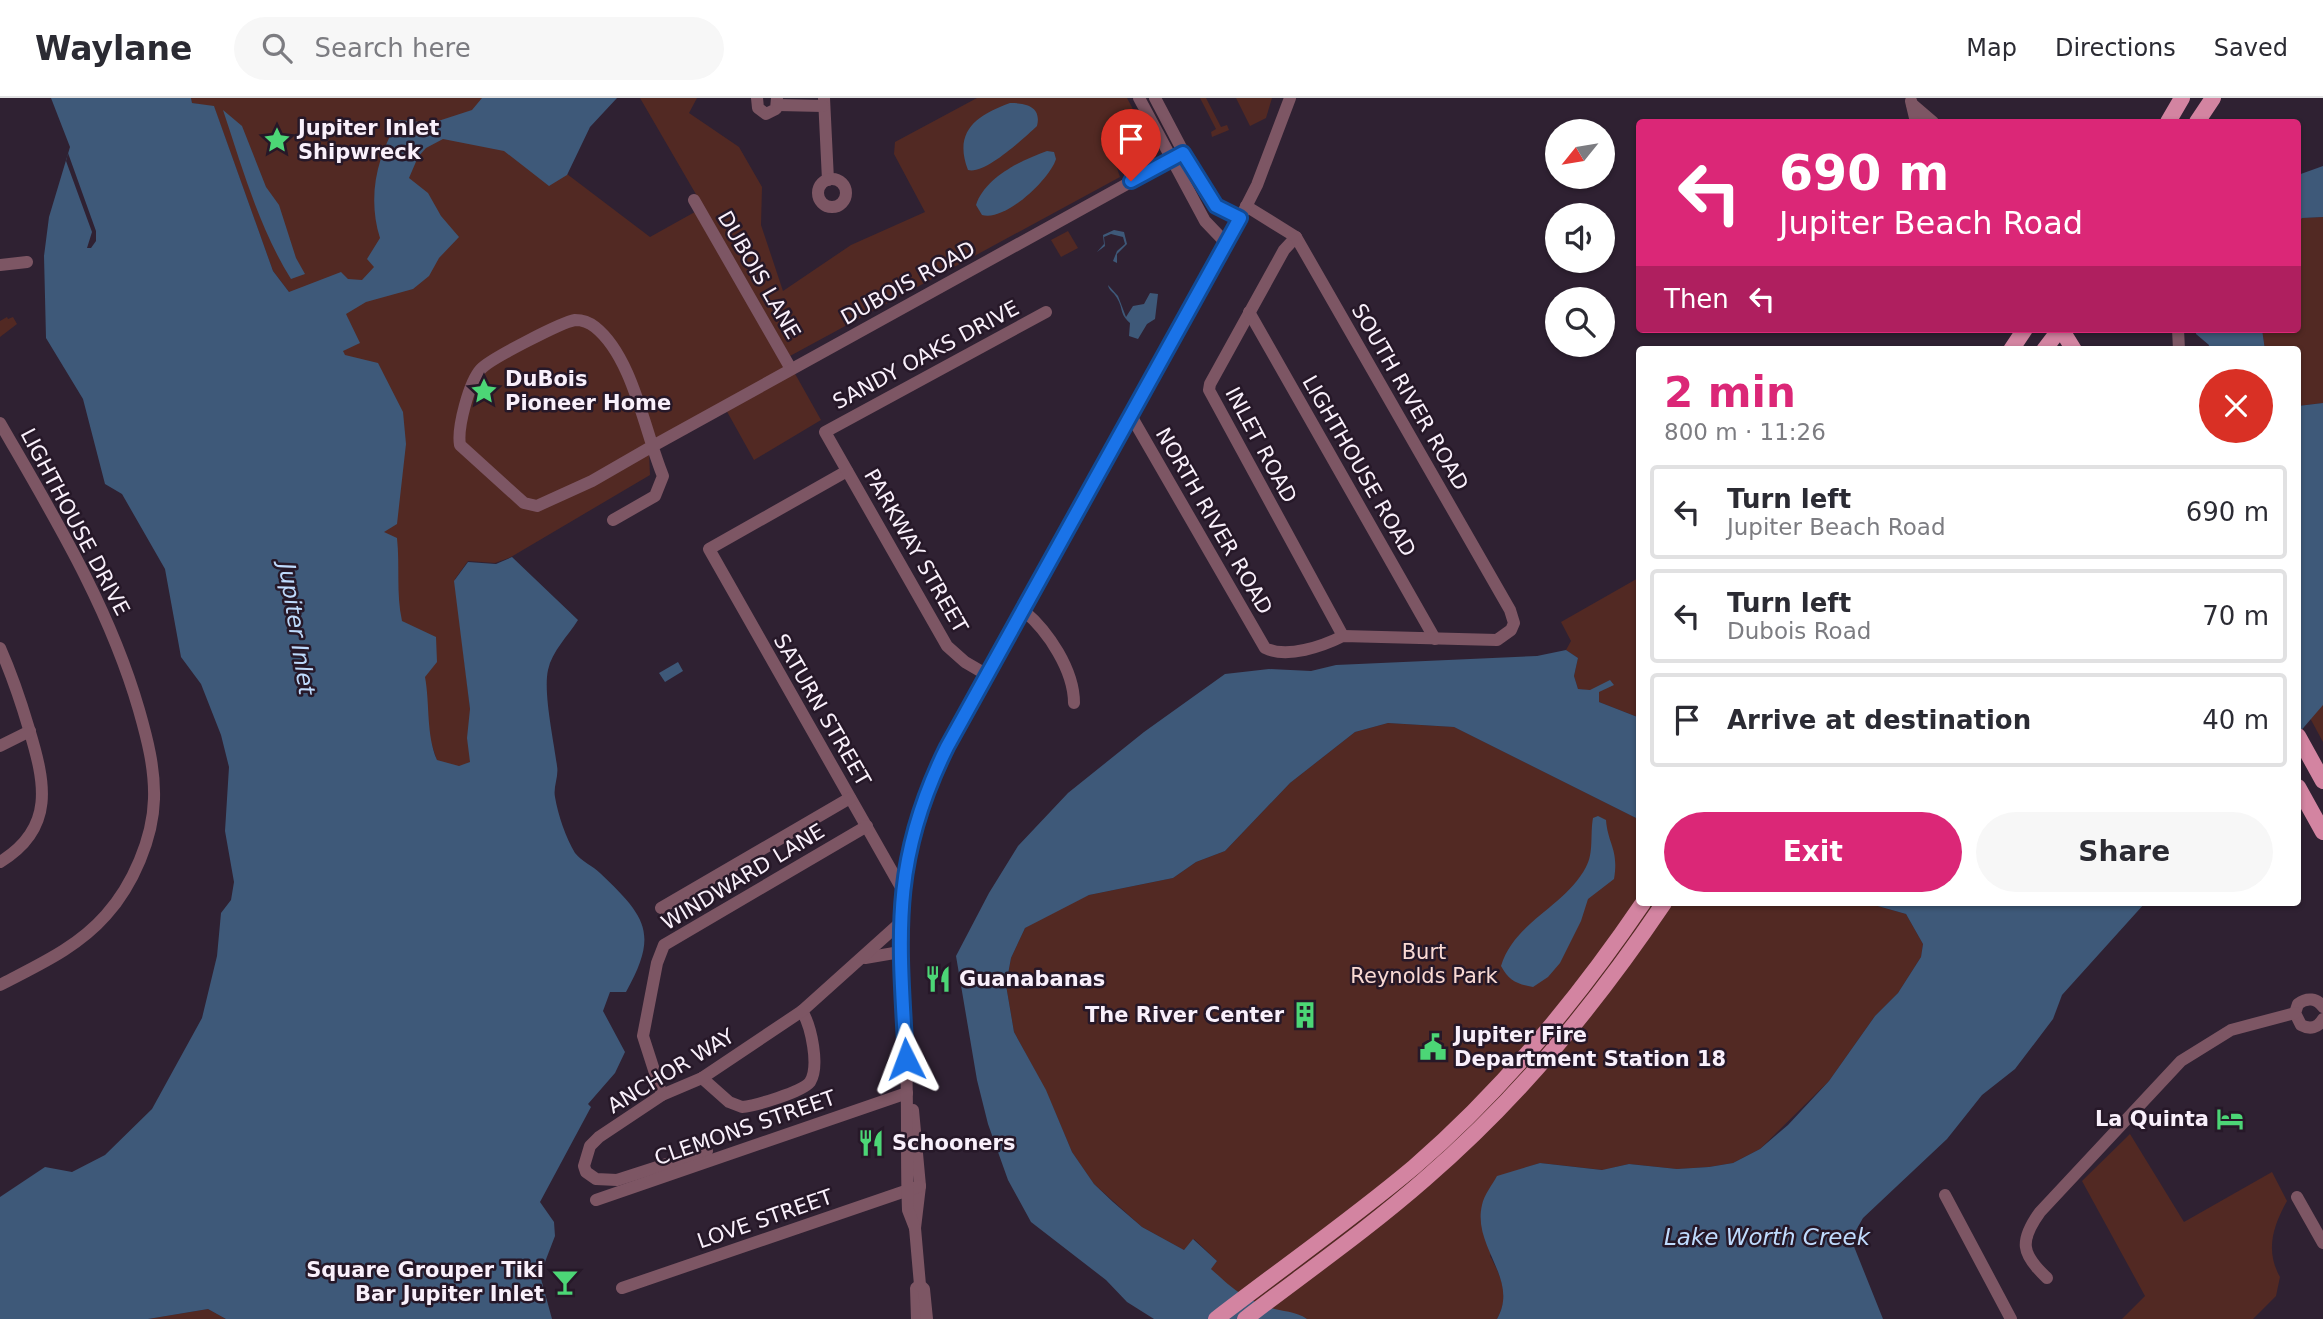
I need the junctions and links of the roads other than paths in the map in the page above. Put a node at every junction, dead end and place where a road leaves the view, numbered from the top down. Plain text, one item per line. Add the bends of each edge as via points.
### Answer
1 (757, 98) edge
2 (1139, 98) edge
3 (1155, 98) edge
4 (1290, 98) edge
5 (2182, 98) edge
6 (2213, 98) edge
7 (1911, 101) edge
8 (777, 102) edge
9 (824, 102) edge
10 (1915, 119) edge
11 (1930, 119) edge
12 (2170, 119) edge
13 (2199, 119) edge
14 (1183, 153) junction
15 (1170, 160) junction
16 (828, 180) dead end
17 (694, 200) dead end
18 (1246, 206) junction
19 (1240, 218) junction
20 (1296, 237) junction
21 (1227, 244) junction
22 (27, 262) dead end
23 (0, 265) edge
24 (1046, 312) dead end
25 (1249, 312) junction
26 (791, 369) junction
27 (1130, 414) junction
28 (0, 423) edge
29 (824, 432) joint
30 (651, 447) junction
31 (847, 471) junction
32 (613, 520) dead end
33 (1024, 611) junction
34 (1343, 636) junction
35 (1435, 639) junction
36 (0, 648) edge
37 (989, 676) junction
38 (1074, 703) dead end
39 (30, 731) junction
40 (2301, 741) edge
41 (0, 746) edge
42 (2323, 781) edge
43 (2301, 792) edge
44 (850, 799) junction
45 (867, 826) junction
46 (2323, 832) edge
47 (0, 862) edge
48 (902, 889) junction
49 (1641, 906) edge
50 (1662, 906) edge
51 (661, 908) dead end
52 (900, 923) junction
53 (900, 952) junction
54 (862, 960) junction
55 (0, 985) edge
56 (2323, 1007) edge
57 (802, 1011) junction
58 (2295, 1013) junction
59 (2320, 1026) edge
60 (702, 1079) junction
61 (907, 1093) junction
62 (662, 1095) junction
63 (706, 1151) dead end
64 (914, 1188) junction
65 (1945, 1195) dead end
66 (2297, 1197) dead end
67 (596, 1200) dead end
68 (2323, 1243) edge
69 (2047, 1278) dead end
70 (920, 1285) junction
71 (622, 1288) dead end
72 (917, 1319) edge
73 (927, 1319) edge
74 (1216, 1319) edge
75 (1245, 1319) edge
76 (2011, 1319) edge

1 - 8 street via 762,112 770,113
2 - 15 street
3 - 14 street
4 - 18 street
5 - 12 main road
6 - 13 main road
7 - 10 street
7 - 11 street
8 - 9 street
9 - 16 street
14 - 15 street, DUBOIS ROAD
14 - 19 street via 1211,200
15 - 21 street via 1205,221
15 - 26 street, DUBOIS ROAD
17 - 26 street, DUBOIS LANE
18 - 19 street
18 - 20 street, SOUTH RIVER ROAD
19 - 21 street
20 - 25 street, INLET ROAD
20 - 35 street, SOUTH RIVER ROAD via 1514,623 1497,640
21 - 27 street
22 - 23 street
24 - 29 street, SANDY OAKS DRIVE
25 - 34 street, INLET ROAD via 1210,384 1210,397
25 - 35 street, LIGHTHOUSE ROAD
26 - 30 street, DUBOIS ROAD
27 - 33 street
27 - 34 street, NORTH RIVER ROAD via 1265,648 1283,652 1325,646
28 - 55 street, LIGHTHOUSE DRIVE via 107,620 145,731 154,799 134,871 106,916 68,949
29 - 31 street, PARKWAY STREET
30 - 30 street, DUBOIS ROAD via 537,506 524,503 463,451 459,438 469,389 484,366 556,327 582,321 603,334 622,365
30 - 32 street via 663,477 655,496
31 - 37 street, PARKWAY STREET via 947,646
31 - 44 street, SATURN STREET via 709,549
33 - 37 street
33 - 38 street via 1039,622 1071,680
34 - 35 street
36 - 39 street
37 - 48 street via 926,791 909,844
39 - 41 street
39 - 47 street via 43,779 41,809 23,844
40 - 42 main road
43 - 46 main road
44 - 45 street, SATURN STREET
44 - 51 street
45 - 48 street, SATURN STREET
45 - 62 street, WINDWARD LANE via 664,945 643,1036
48 - 52 street
49 - 74 main road via 1556,1022 1488,1097 1415,1166
50 - 75 main road via 1603,991 1499,1110 1424,1181
52 - 53 street
52 - 54 street, ANCHOR WAY
53 - 54 street, ANCHOR WAY
53 - 61 street
54 - 57 street, ANCHOR WAY
56 - 58 street via 2307,999 2298,1004
57 - 60 street, ANCHOR WAY
57 - 60 street via 812,1034 813,1069 805,1086 741,1107
58 - 59 street via 2301,1025
58 - 69 street via 2231,1030 2182,1061 2040,1212 2029,1227 2025,1249 2031,1263
60 - 62 street, ANCHOR WAY
61 - 64 street via 913,1107
61 - 67 street, CLEMONS STREET
62 - 63 street, ANCHOR WAY via 594,1141 585,1159 586,1172 596,1180 617,1180
64 - 70 street
64 - 71 street, LOVE STREET
65 - 76 street
66 - 68 street
70 - 72 street via 916,1289
70 - 73 street

